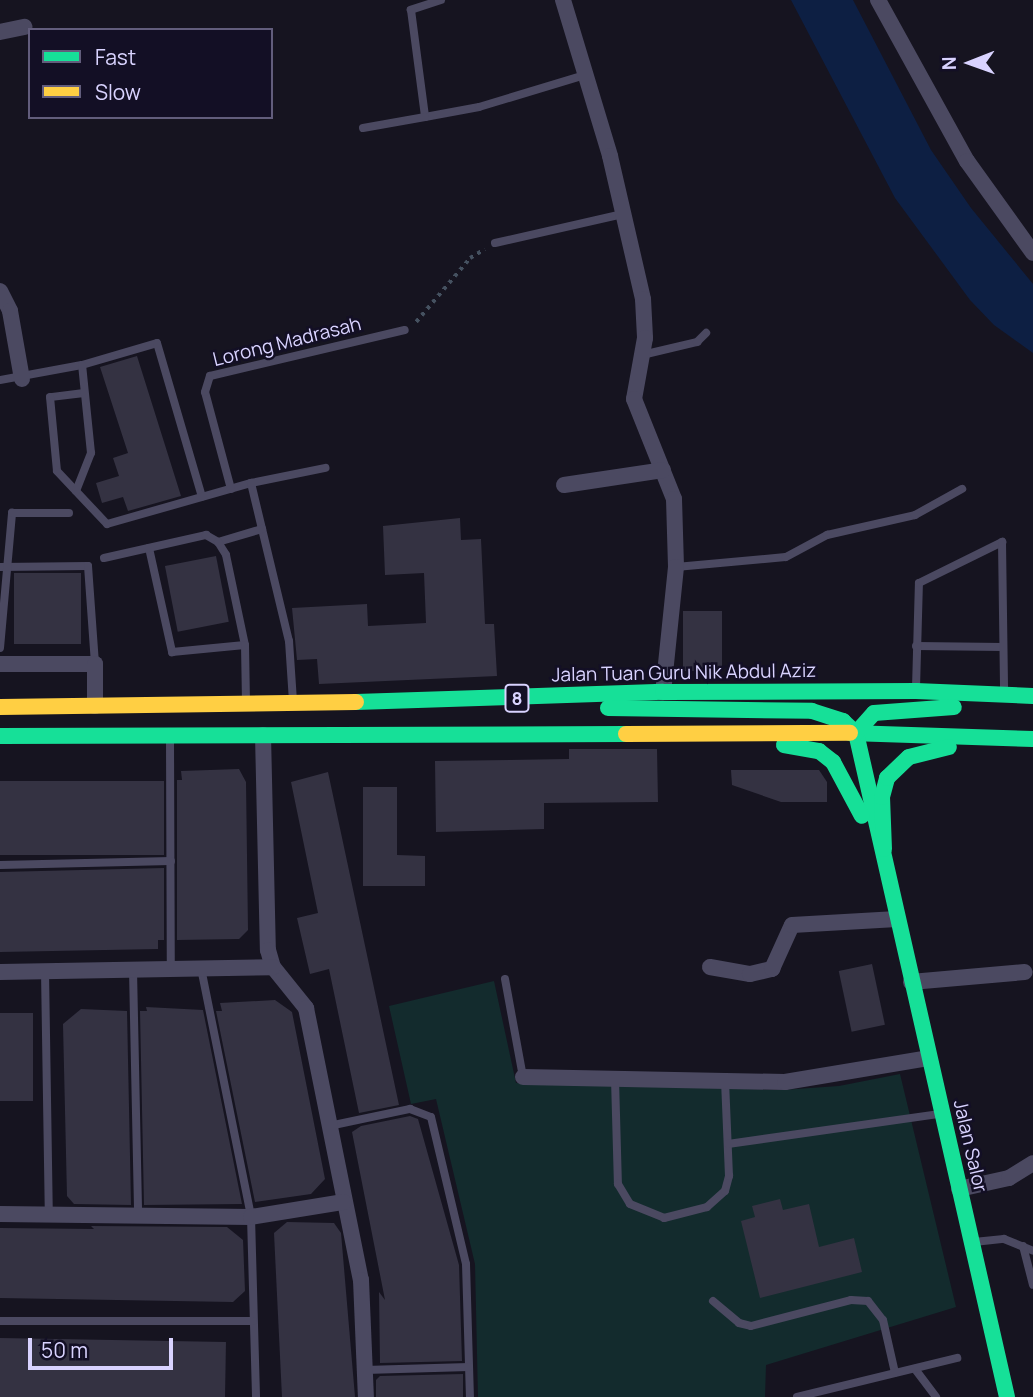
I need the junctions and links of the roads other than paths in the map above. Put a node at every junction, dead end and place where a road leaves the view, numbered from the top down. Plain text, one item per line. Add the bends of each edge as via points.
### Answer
1 (441, 0) edge
2 (563, 0) edge
3 (878, 0) edge
4 (24, 27) dead end
5 (0, 32) edge
6 (585, 75) junction
7 (425, 117) junction
8 (363, 128) dead end
9 (623, 214) junction
10 (495, 243) dead end
11 (1033, 253) edge
12 (0, 291) edge
13 (405, 330) road end
14 (706, 333) dead end
15 (642, 355) junction
16 (82, 365) junction
17 (22, 379) junction
18 (0, 380) edge
19 (84, 393) junction
20 (325, 468) dead end
21 (663, 470) junction
22 (251, 483) junction
23 (564, 485) dead end
24 (232, 489) junction
25 (962, 489) dead end
26 (76, 491) junction
27 (202, 497) junction
28 (69, 513) dead end
29 (262, 529) junction
30 (219, 542) junction
31 (149, 548) junction
32 (104, 558) dead end
33 (4, 567) edge
34 (676, 567) junction
35 (244, 645) junction
36 (916, 646) junction
37 (1003, 647) junction
38 (0, 648) edge
39 (0, 664) edge
40 (94, 664) junction
41 (916, 691) junction
42 (663, 692) junction
43 (1004, 695) junction
44 (1033, 696) edge
45 (479, 700) junction
46 (293, 704) junction
47 (1033, 704) edge
48 (247, 705) junction
49 (95, 706) junction
50 (0, 707) edge
51 (672, 733) junction
52 (856, 733) junction
53 (263, 735) junction
54 (170, 736) junction
55 (0, 737) edge
56 (1033, 739) edge
57 (1013, 740) junction
58 (862, 816) junction
59 (884, 849) junction
60 (171, 861) junction
61 (0, 865) edge
62 (896, 912) junction
63 (273, 967) junction
64 (710, 967) dead end
65 (201, 968) junction
66 (171, 969) junction
67 (133, 970) junction
68 (0, 971) edge
69 (45, 971) junction
70 (1025, 972) dead end
71 (505, 979) dead end
72 (911, 982) junction
73 (928, 1058) junction
74 (523, 1077) joint
75 (615, 1079) junction
76 (725, 1081) junction
77 (941, 1114) junction
78 (329, 1126) junction
79 (728, 1144) junction
80 (1033, 1163) edge
81 (959, 1189) junction
82 (344, 1202) junction
83 (0, 1214) edge
84 (49, 1215) junction
85 (138, 1216) junction
86 (251, 1217) junction
87 (971, 1242) junction
88 (1023, 1246) junction
89 (1033, 1251) edge
90 (1033, 1285) edge
91 (713, 1301) dead end
92 (0, 1321) edge
93 (253, 1321) junction
94 (957, 1358) dead end
95 (469, 1367) junction
96 (915, 1368) junction
97 (365, 1370) junction
98 (895, 1373) junction
99 (256, 1397) edge
100 (366, 1397) edge
101 (470, 1397) edge
102 (797, 1397) edge
103 (936, 1397) edge
104 (1007, 1397) edge

1 - 7 lane via 411,10
2 - 6 street
3 - 11 street via 967,161
4 - 5 street
6 - 7 lane via 480,107
6 - 9 street
7 - 8 lane
9 - 10 lane
9 - 15 street via 643,299
12 - 17 street via 10,311
13 - 24 lane, Lorong Madrasah via 210,376 205,392
14 - 15 lane via 697,342
15 - 21 street via 634,399
16 - 17 lane
16 - 19 lane
16 - 27 lane via 157,343
17 - 18 lane
19 - 26 lane via 91,453
19 - 26 lane via 50,397 57,471
20 - 22 lane
21 - 23 street
21 - 34 street via 674,499
22 - 24 lane
22 - 29 lane
24 - 27 lane
25 - 34 lane via 915,515 827,535 786,557
26 - 27 lane via 107,524
28 - 33 lane via 12,513
29 - 30 lane
29 - 46 lane via 289,640
30 - 31 lane via 206,535
30 - 35 lane via 226,555
31 - 32 lane
31 - 35 lane via 172,652
33 - 38 lane
33 - 40 lane via 88,566
34 - 42 street
35 - 48 lane
36 - 37 lane
36 - 37 lane via 919,583 1002,542
36 - 41 lane
37 - 43 lane
39 - 40 street
40 - 49 street
41 - 42 main road, Jalan Tuan Guru Nik Abdul Aziz / 8
41 - 43 main road, Jalan Tuan Guru Nik Abdul Aziz / 8
42 - 45 main road, Jalan Tuan Guru Nik Abdul Aziz / 8
43 - 44 main road, Jalan Tuan Guru Nik Abdul Aziz / 8
45 - 46 main road, Jalan Tuan Guru Nik Abdul Aziz / 8
45 - 52 main road via 688,712 812,711 843,721
46 - 48 main road, Jalan Tuan Guru Nik Abdul Aziz / 8
47 - 52 main road via 888,710 874,713
48 - 49 main road, Jalan Tuan Guru Nik Abdul Aziz / 8
49 - 50 main road, Jalan Tuan Guru Nik Abdul Aziz / 8
51 - 52 main road, 8
51 - 53 main road, 8
51 - 58 main road via 819,751 844,777
52 - 57 main road, 8
52 - 58 main road, Jalan Salor via 850,761
52 - 59 main road, Jalan Salor
53 - 54 main road, 8
53 - 63 street via 266,932
54 - 55 main road, 8
54 - 60 lane
56 - 57 main road, 8
57 - 59 main road via 925,750 896,766 882,797
58 - 62 main road, Jalan Salor
59 - 62 main road, Jalan Salor
60 - 61 lane
60 - 66 lane
62 - 64 street via 792,925 772,969 750,974
62 - 72 main road, Jalan Salor
63 - 65 street
63 - 78 street via 306,1008
65 - 66 street
65 - 86 lane
66 - 67 street
67 - 69 street
67 - 85 lane
68 - 69 street
69 - 84 lane
70 - 72 street
71 - 74 lane
72 - 73 main road, Jalan Salor
73 - 76 street via 839,1076
73 - 77 main road, Jalan Salor
74 - 75 street
75 - 76 street
75 - 79 lane via 618,1184 639,1211 664,1218 718,1200 729,1176
76 - 79 lane
77 - 79 lane
77 - 81 main road, Jalan Salor
78 - 82 street
78 - 95 lane via 410,1109 430,1117 466,1264
80 - 81 street via 1010,1178
81 - 87 main road, Jalan Salor
82 - 86 street
82 - 97 street via 361,1280
83 - 84 street
84 - 85 street
85 - 86 street
86 - 93 lane
87 - 88 lane via 1004,1240
87 - 104 main road, Jalan Salor
88 - 89 lane
88 - 90 lane
91 - 98 lane via 739,1323 751,1326 851,1300 868,1301 883,1320
92 - 93 lane
93 - 99 lane
94 - 96 lane
95 - 97 lane
95 - 101 lane
96 - 98 lane
96 - 103 lane
97 - 100 street
98 - 102 lane

